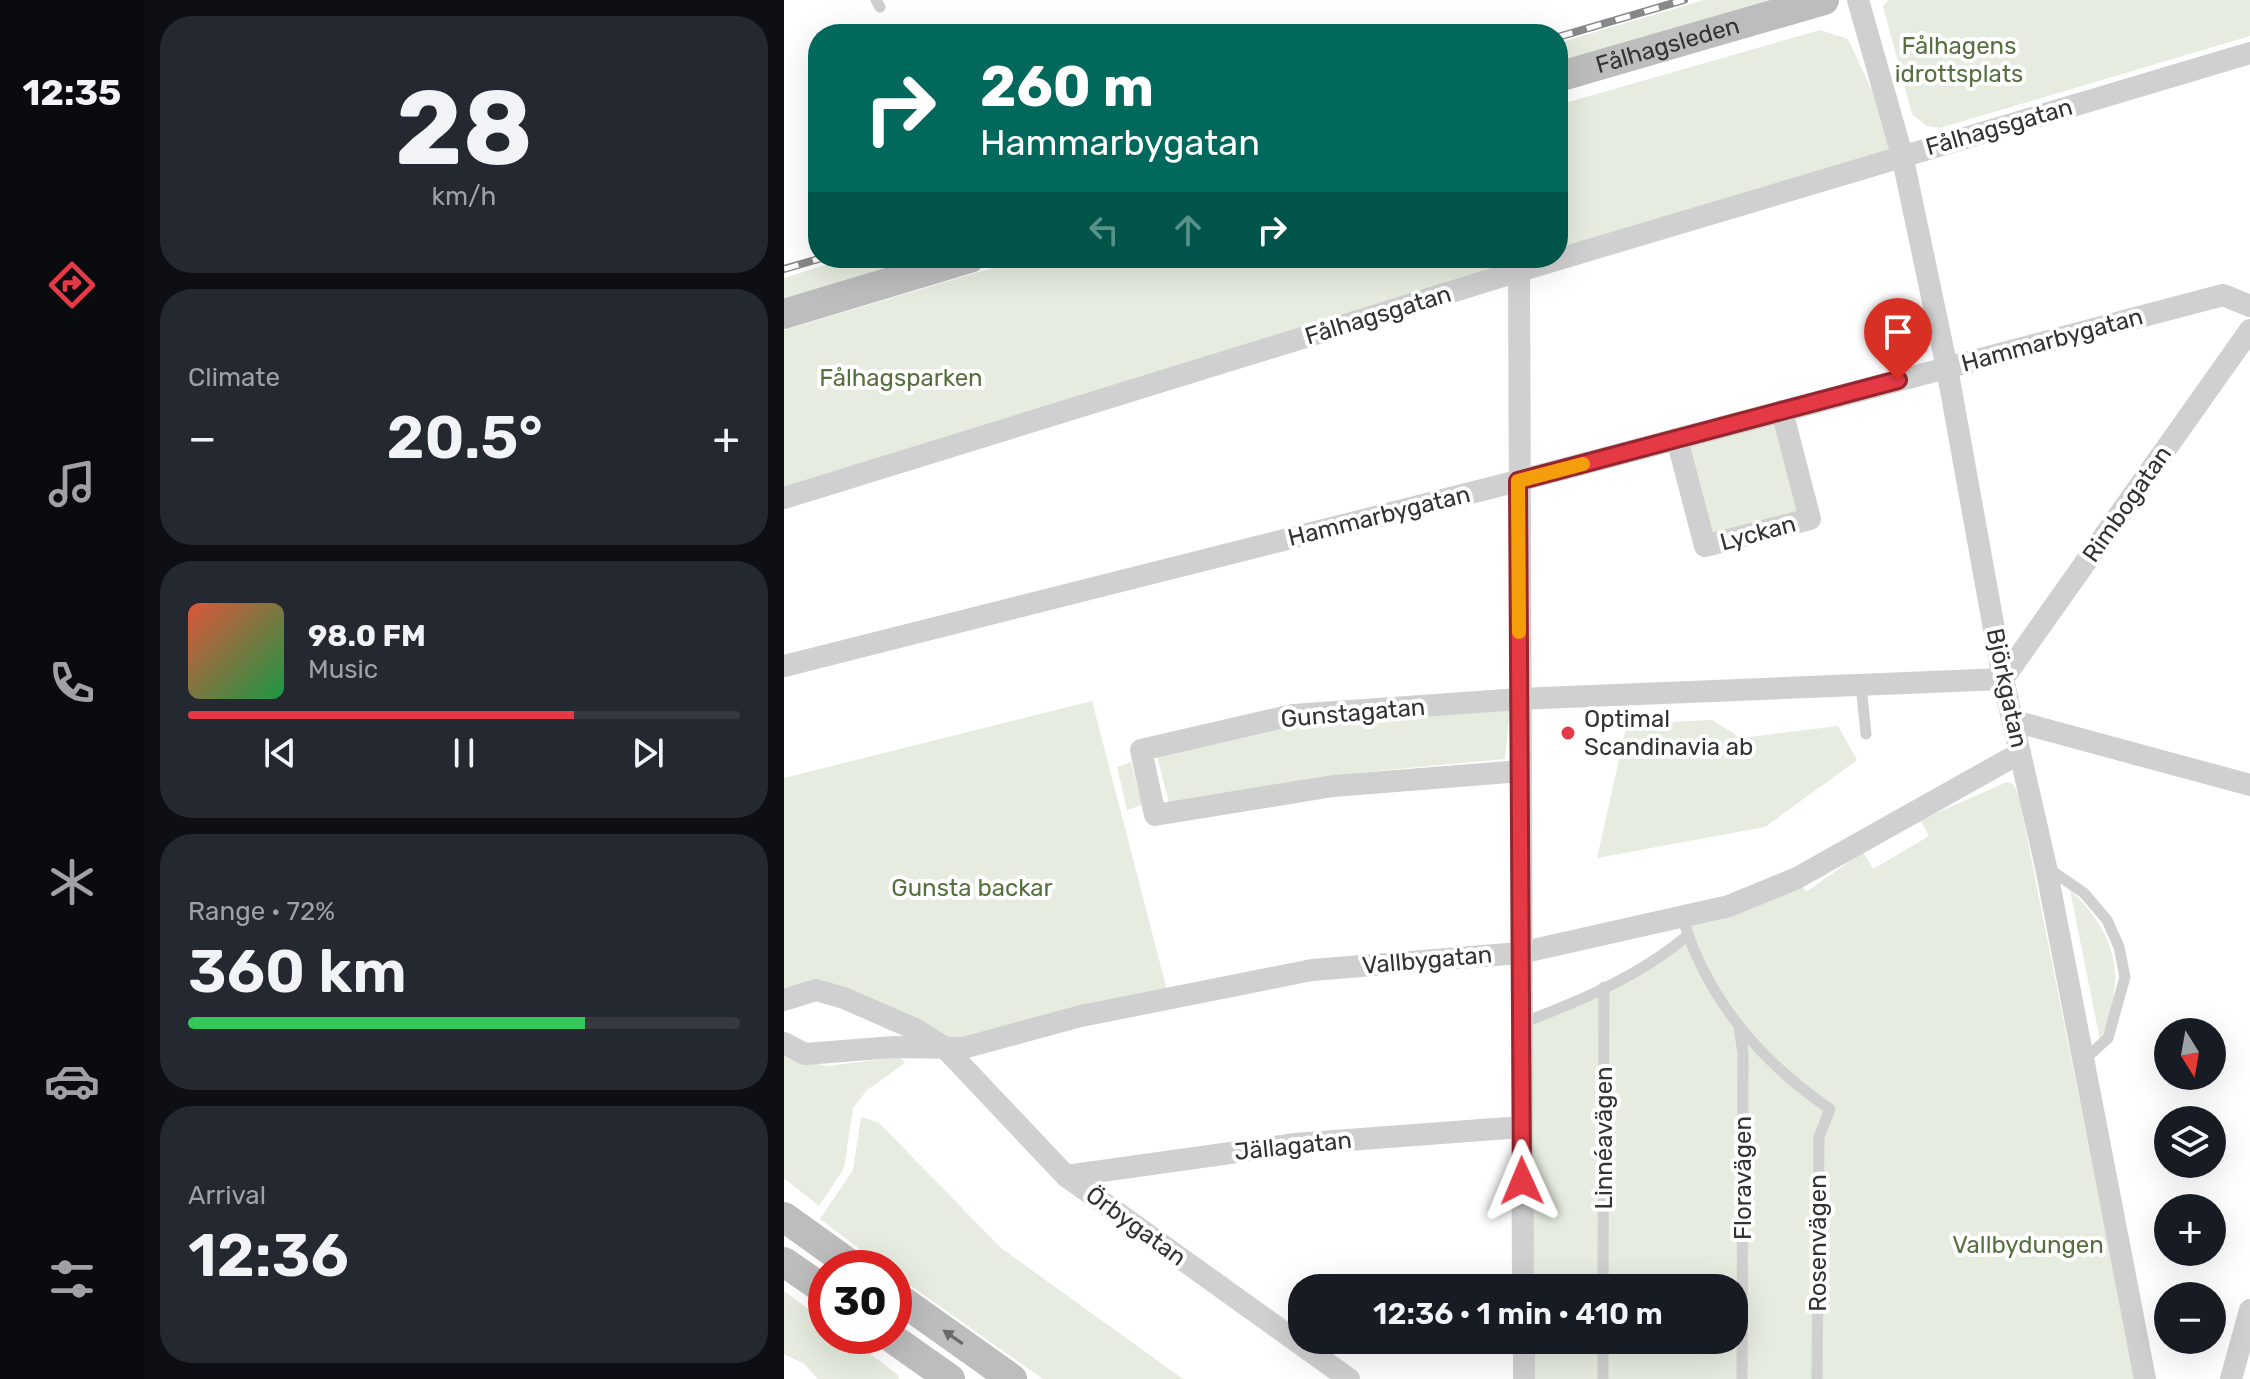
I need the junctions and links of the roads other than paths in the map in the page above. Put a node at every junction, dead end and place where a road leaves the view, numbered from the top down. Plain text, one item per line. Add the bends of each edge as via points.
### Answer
1 (1824, 0) edge
2 (1858, 0) edge
3 (2250, 53) edge
4 (1568, 74) edge
5 (1902, 155) junction
6 (1568, 256) edge
7 (937, 268) edge
8 (1529, 268) edge
9 (1519, 271) junction
10 (2250, 306) edge
11 (784, 314) edge
12 (2250, 330) edge
13 (1947, 368) junction
14 (1782, 411) junction
15 (1677, 439) junction
16 (1518, 481) junction
17 (784, 498) edge
18 (784, 666) edge
19 (2003, 679) junction
20 (1861, 685) junction
21 (1520, 699) junction
22 (2014, 721) junction
23 (1866, 734) dead end
24 (2020, 753) junction
25 (1521, 771) junction
26 (2250, 785) edge
27 (2046, 867) junction
28 (1685, 926) junction
29 (1520, 953) junction
30 (1604, 987) junction
31 (784, 1000) edge
32 (1522, 1023) junction
33 (1738, 1025) junction
34 (784, 1043) edge
35 (944, 1047) junction
36 (2083, 1061) junction
37 (1521, 1127) junction
38 (1066, 1176) junction
39 (784, 1217) edge
40 (830, 1250) edge
41 (784, 1262) edge
42 (1523, 1274) edge
43 (1603, 1274) edge
44 (808, 1279) edge
45 (912, 1308) edge
46 (2250, 1310) edge
47 (912, 1352) edge
48 (1524, 1354) edge
49 (1603, 1354) edge
50 (950, 1379) edge
51 (1012, 1379) edge
52 (1349, 1379) edge
53 (1524, 1379) edge
54 (1603, 1379) edge
55 (1742, 1379) edge
56 (1817, 1379) edge
57 (2145, 1379) edge
58 (2231, 1379) edge

1 - 4 main road, Fålhagsleden
2 - 5 street, Björkgatan
3 - 5 street, Fålhagsgatan
5 - 6 street, Fålhagsgatan
5 - 13 street, Björkgatan
7 - 11 main road
8 - 9 street, Fålhagsgatan
9 - 16 street
9 - 17 street, Fålhagsgatan
10 - 13 street, Hammarbygatan via 2223,295
12 - 19 street, Rimbogatan
13 - 14 street, Hammarbygatan
13 - 19 street, Björkgatan
14 - 15 street, Hammarbygatan
14 - 15 street, Lyckan via 1810,519 1705,546
15 - 16 street, Hammarbygatan
16 - 18 street, Hammarbygatan
16 - 21 street
19 - 20 street, Gunstagatan
19 - 22 street, Björkgatan
20 - 21 street, Gunstagatan
20 - 23 lane
21 - 25 street
21 - 25 street, Gunstagatan via 1293,715 1141,750 1155,815 1333,786
22 - 24 street, Björkgatan
22 - 26 street
24 - 27 street, Björkgatan
24 - 28 street, Vallbygatan via 1797,878
25 - 29 street
27 - 36 street, Björkgatan
27 - 36 lane via 2084,893 2107,920 2125,977 2108,1038
28 - 29 street, Vallbygatan
28 - 30 lane via 1662,958
28 - 33 lane
29 - 32 street
29 - 35 street, Vallbygatan via 1312,970 1081,1016 963,1048
30 - 32 lane
30 - 43 lane, Linnéavägen
31 - 35 street via 816,990 844,998
32 - 37 street
33 - 55 lane, Floravägen via 1743,1053
33 - 56 lane, Rosenvägen via 1788,1080 1830,1109 1819,1137
34 - 35 street, Vallbygatan via 805,1054
35 - 38 street, Örbygatan
36 - 57 street, Björkgatan
37 - 38 street, Jällagatan via 1295,1144
37 - 42 street
38 - 52 street, Örbygatan
39 - 40 main road
41 - 44 main road
51 -> 45 main road
46 - 58 street
47 - 50 main road
48 - 53 street
49 - 54 lane

